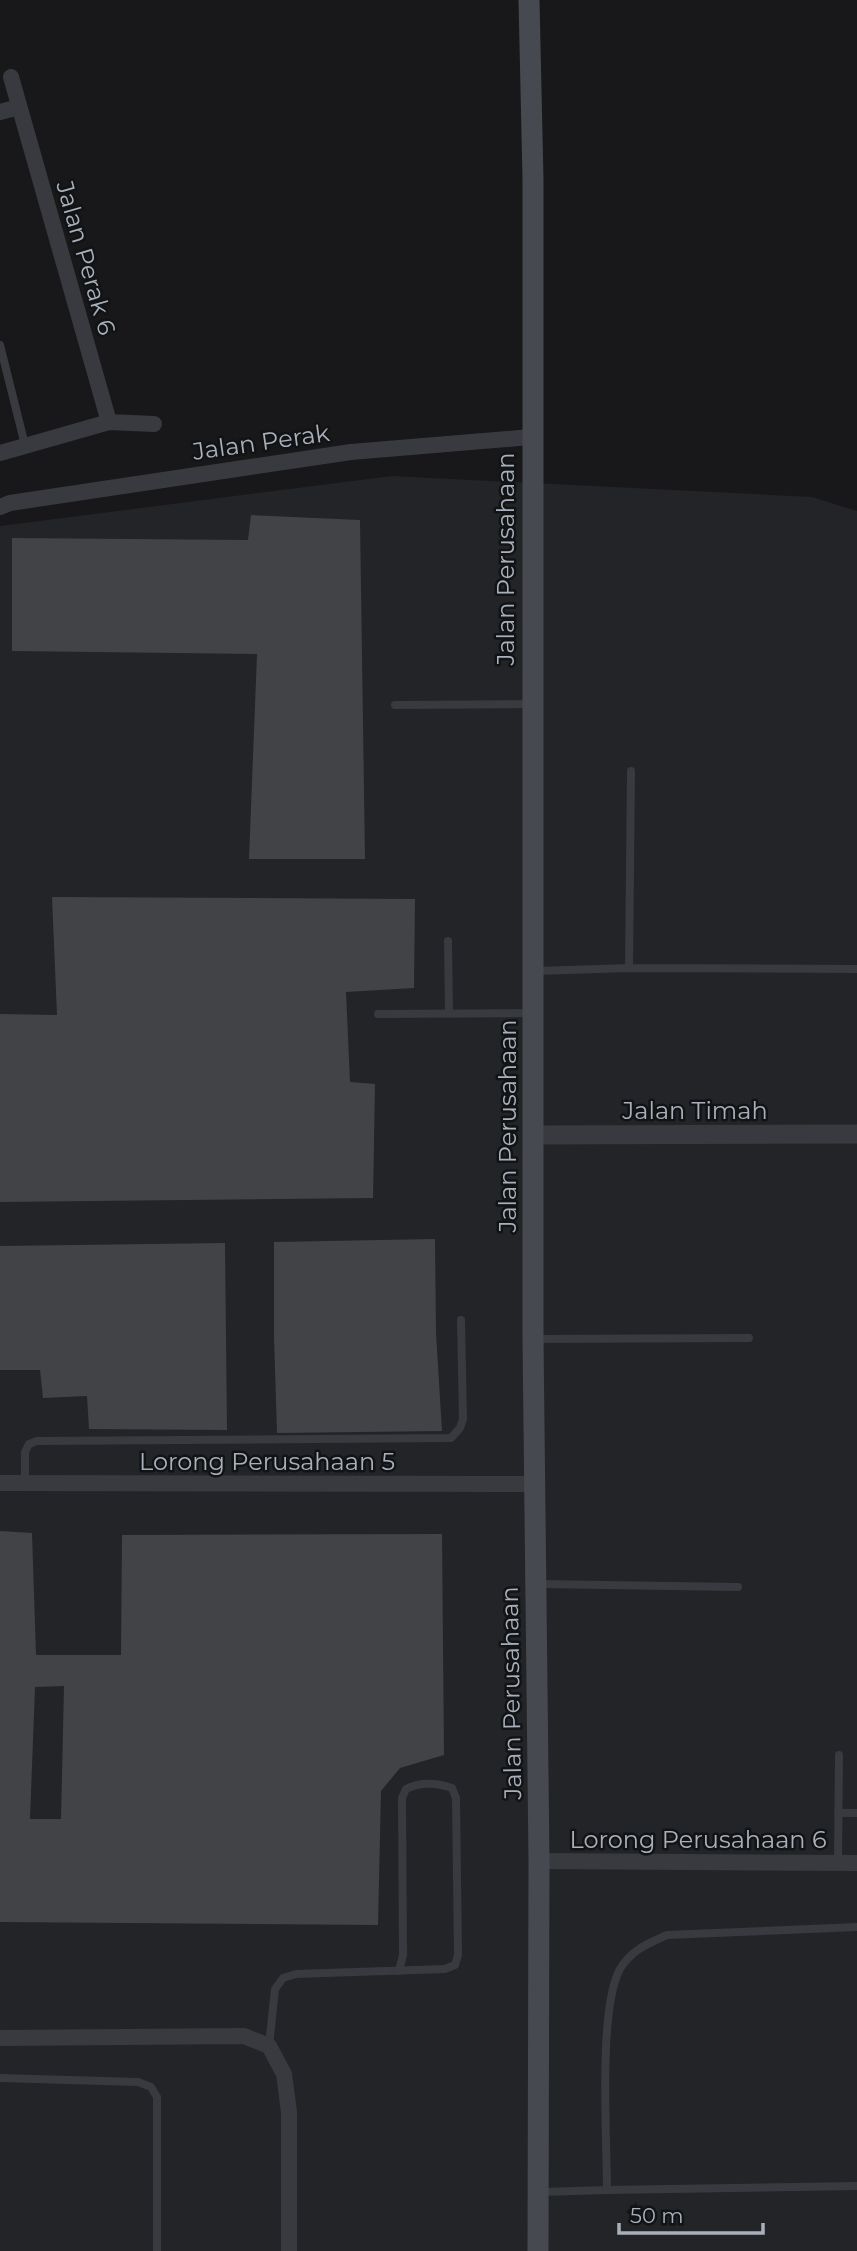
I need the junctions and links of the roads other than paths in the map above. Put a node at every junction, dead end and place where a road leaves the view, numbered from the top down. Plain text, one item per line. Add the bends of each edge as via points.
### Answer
1 (529, 0) edge
2 (11, 77) dead end
3 (19, 107) junction
4 (0, 112) edge
5 (0, 345) edge
6 (109, 422) junction
7 (154, 424) dead end
8 (531, 437) junction
9 (25, 445) junction
10 (0, 453) edge
11 (0, 507) edge
12 (532, 704) junction
13 (395, 705) dead end
14 (631, 771) dead end
15 (448, 941) dead end
16 (629, 968) junction
17 (857, 969) edge
18 (533, 971) junction
19 (533, 1013) junction
20 (378, 1014) dead end
21 (449, 1014) junction
22 (857, 1134) edge
23 (533, 1135) junction
24 (461, 1320) dead end
25 (749, 1338) dead end
26 (533, 1339) junction
27 (0, 1483) edge
28 (25, 1483) junction
29 (534, 1484) junction
30 (536, 1583) junction
31 (738, 1587) dead end
32 (839, 1755) dead end
33 (838, 1813) junction
34 (857, 1813) edge
35 (539, 1861) junction
36 (838, 1863) junction
37 (857, 1863) edge
38 (857, 1927) edge
39 (399, 1971) junction
40 (0, 2038) edge
41 (269, 2046) junction
42 (0, 2078) edge
43 (857, 2186) edge
44 (607, 2190) junction
45 (538, 2192) junction
46 (157, 2251) edge
47 (289, 2251) edge
48 (537, 2251) edge

1 - 8 main road, Jalan Perusahaan
2 - 3 street, Jalan Perak 6
3 - 4 street
3 - 6 street, Jalan Perak 6
5 - 9 lane
6 - 7 street
6 - 9 street
8 - 11 street, Jalan Perak via 351,452
8 - 12 main road, Jalan Perusahaan
9 - 10 street
12 - 13 lane
12 - 18 main road, Jalan Perusahaan
14 - 16 lane
15 - 21 lane
16 - 17 lane
16 - 18 lane
18 - 19 main road, Jalan Perusahaan
19 - 21 lane
19 - 23 main road, Jalan Perusahaan
20 - 21 lane
22 - 23 street, Jalan Timah
23 - 26 main road, Jalan Perusahaan
24 - 28 lane via 463,1419 451,1438 37,1441 25,1452
25 - 26 lane
26 - 29 main road, Jalan Perusahaan
27 - 28 street, Lorong Perusahaan 5
28 - 29 street, Lorong Perusahaan 5
29 - 30 main road, Jalan Perusahaan
30 - 31 lane
30 - 35 main road, Jalan Perusahaan
32 - 33 lane
33 - 34 lane
33 - 36 lane
35 - 36 street, Lorong Perusahaan 6
35 - 45 main road, Jalan Perusahaan
36 - 37 street, Lorong Perusahaan 6
38 - 44 lane via 667,1935 640,1946 620,1969 610,2000
39 - 39 lane via 403,1955 402,1798 415,1784 442,1785 452,1788 456,1798 458,1955 454,1965 445,1969
39 - 41 lane via 283,1978 275,1989
40 - 41 street via 244,2036
41 - 47 street via 284,2074 289,2112
42 - 46 lane via 138,2082 151,2087 157,2097
43 - 44 lane
44 - 45 lane
45 - 48 main road, Jalan Perusahaan

